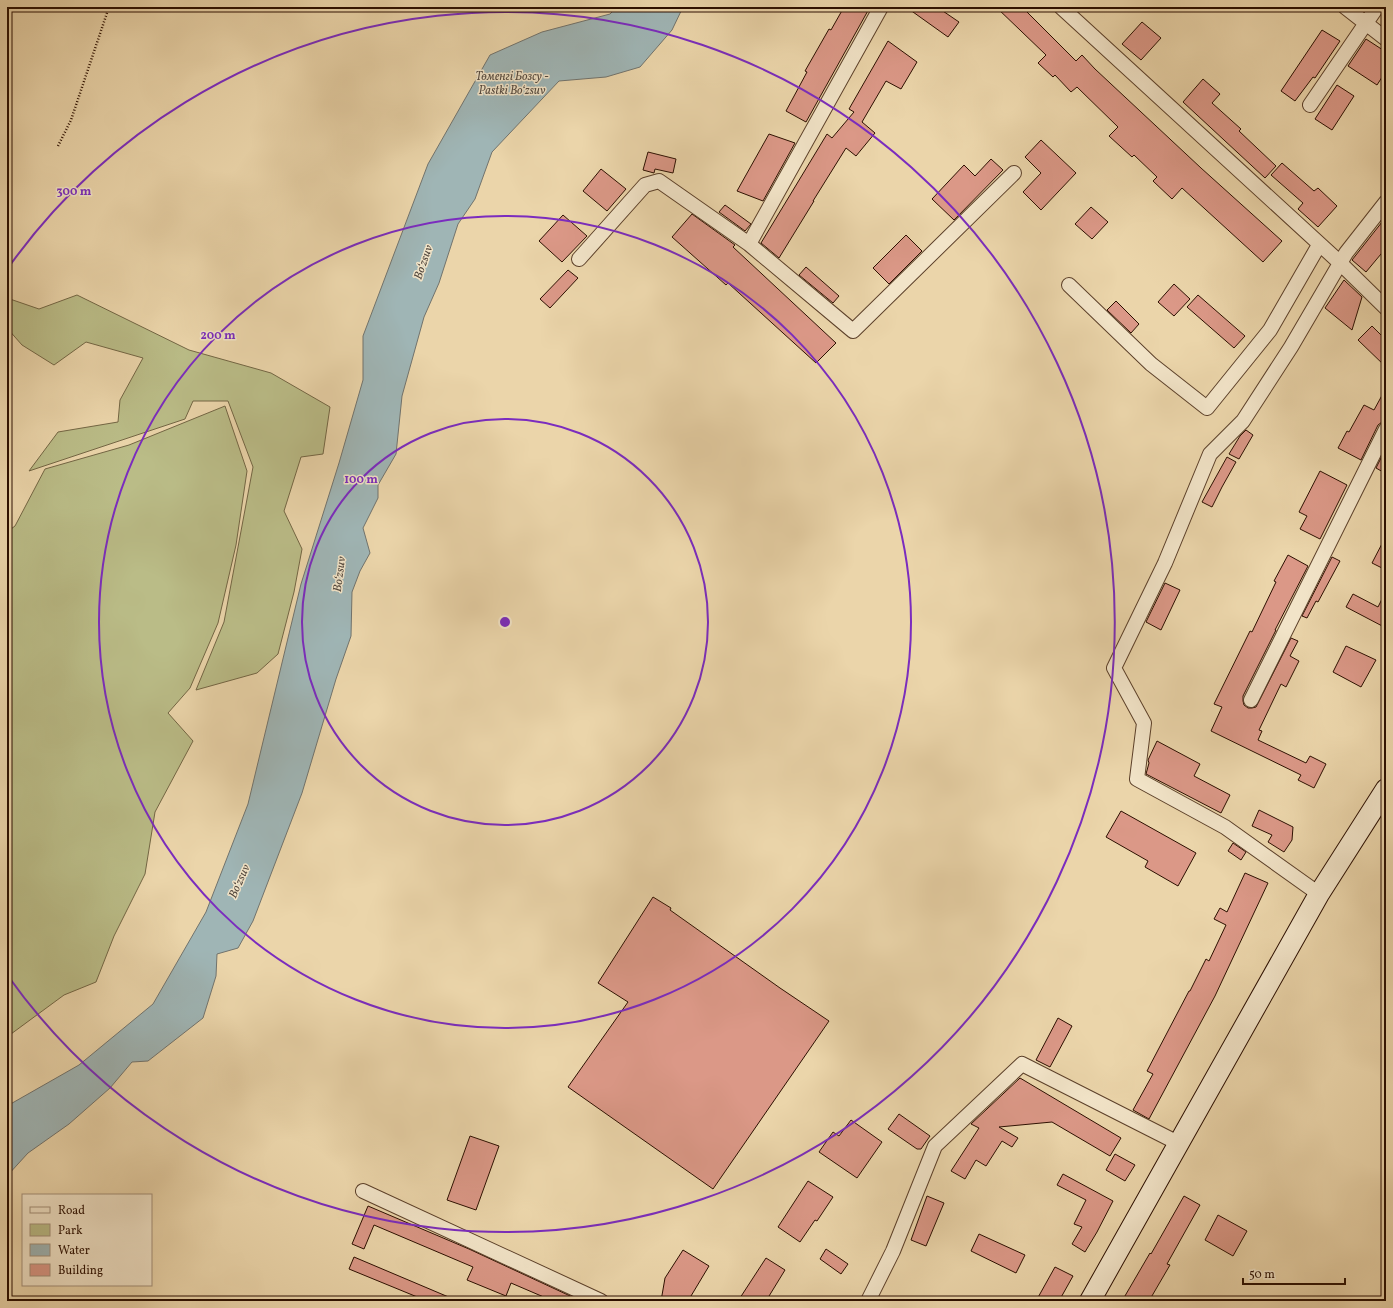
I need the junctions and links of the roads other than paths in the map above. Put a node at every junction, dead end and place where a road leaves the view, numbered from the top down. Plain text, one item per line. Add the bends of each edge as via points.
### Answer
1 (881, 7) edge
2 (1062, 7) edge
3 (1345, 7) edge
4 (1377, 7) edge
5 (1366, 24) junction
6 (1386, 38) edge
7 (1310, 105) dead end
8 (1014, 173) dead end
9 (1386, 202) edge
10 (749, 244) junction
11 (1331, 256) junction
12 (579, 259) dead end
13 (1069, 284) dead end
14 (1386, 308) edge
15 (1386, 429) edge
16 (1251, 700) dead end
17 (1386, 789) edge
18 (1319, 894) junction
19 (1178, 1143) junction
20 (363, 1191) dead end
21 (601, 1301) edge
22 (868, 1301) edge
23 (1090, 1301) edge

1 - 10 street
2 - 11 street
3 - 5 street
4 - 5 street
5 - 6 street
5 - 7 street
8 - 10 street via 853,331
9 - 11 street via 1346,253
10 - 12 street via 659,181 645,185
11 - 13 street via 1207,408 1151,364
11 - 14 street
11 - 18 street via 1291,347 1243,421 1210,454 1165,563 1114,668 1144,722 1137,778 1225,827
15 - 16 street
17 - 18 street
18 - 19 street
19 - 22 street via 1022,1064 935,1146 893,1251
19 - 23 street
20 - 21 street

